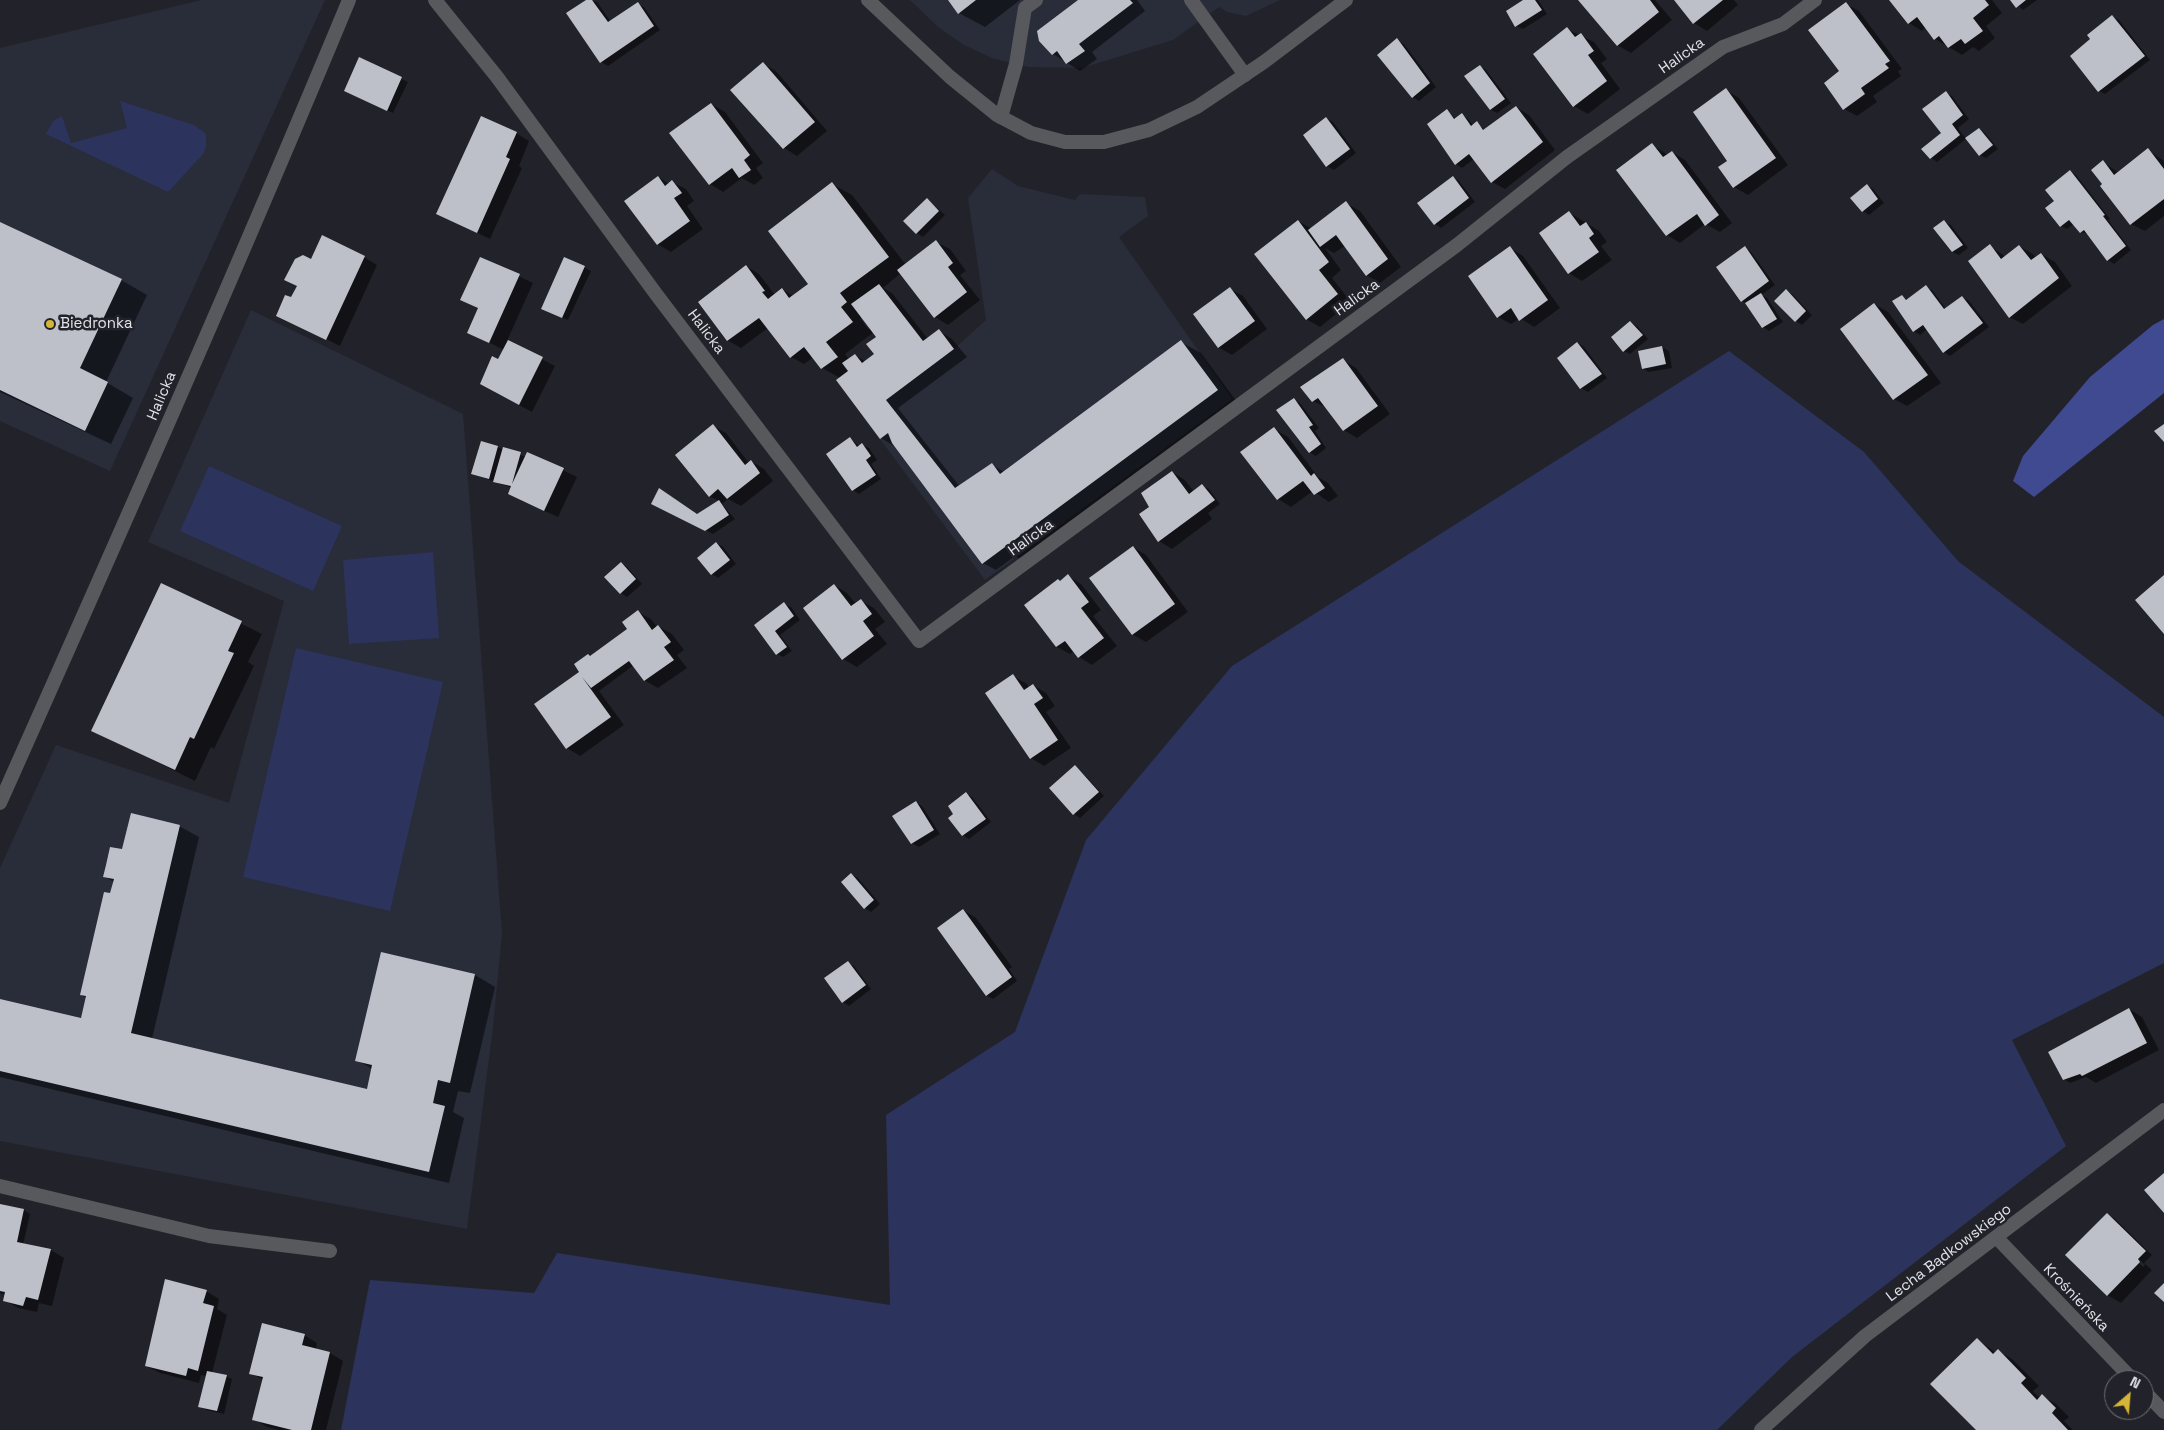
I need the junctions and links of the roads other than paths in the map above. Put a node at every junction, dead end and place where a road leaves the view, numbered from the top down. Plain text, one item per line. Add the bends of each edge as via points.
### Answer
1 (349, 0) edge
2 (435, 0) edge
3 (868, 0) edge
4 (1036, 0) edge
5 (1191, 0) edge
6 (1346, 0) edge
7 (1815, 0) edge
8 (1244, 75) junction
9 (1001, 118) junction
10 (0, 803) edge
11 (2164, 1110) edge
12 (0, 1186) edge
13 (1997, 1238) junction
14 (330, 1251) dead end
15 (2123, 1370) edge
16 (2154, 1402) edge
17 (2164, 1412) edge
18 (1760, 1430) edge

1 - 10 street, Halicka via 157,449
2 - 7 street, Halicka via 497,77 656,294 919,641 1449,250 1567,157 1723,47 1783,24
3 - 9 street via 950,77
4 - 9 street via 1025,8 1016,64
5 - 8 street
6 - 8 street
8 - 9 street via 1197,107 1149,130 1104,142 1065,142 1031,134
11 - 13 street, Lecha Bądkowskiego
12 - 14 street via 209,1236
13 - 15 street, Krośnieńska
13 - 18 street, Lecha Bądkowskiego via 1865,1336
16 - 17 street

